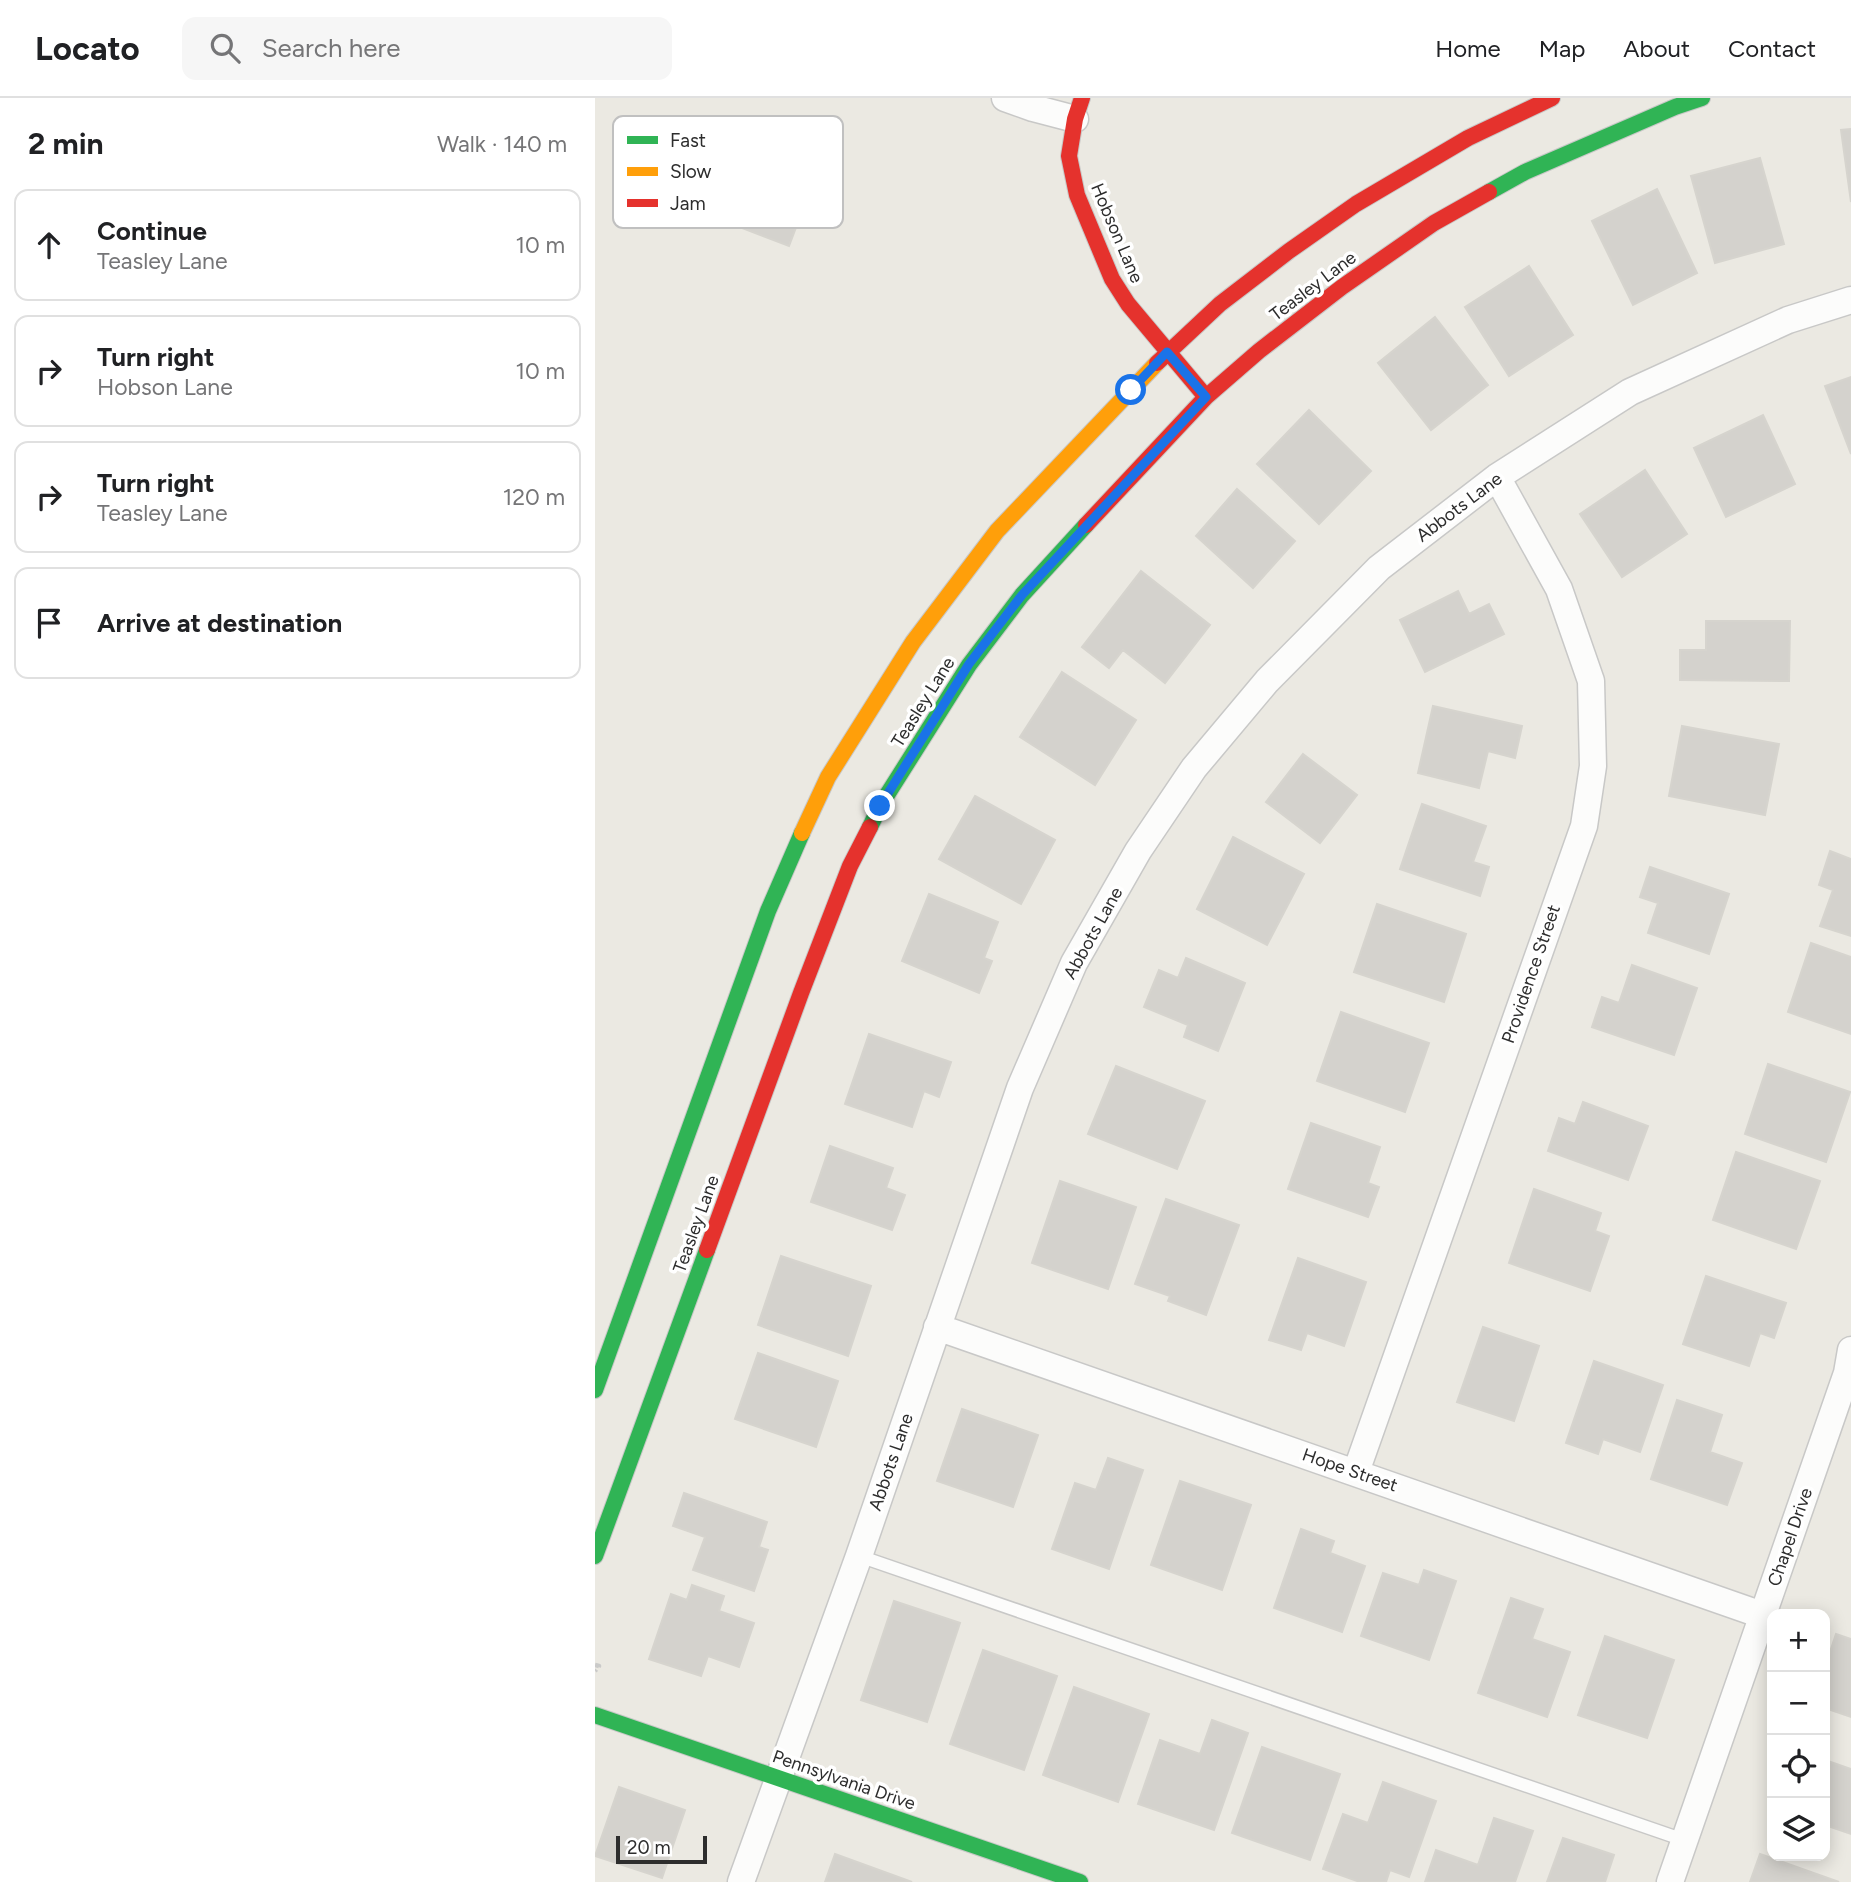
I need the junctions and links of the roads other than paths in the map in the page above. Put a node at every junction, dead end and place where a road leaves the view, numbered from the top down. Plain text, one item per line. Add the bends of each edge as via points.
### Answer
1 (1005, 98) edge
2 (1552, 98) edge
3 (1702, 98) edge
4 (1078, 108) edge
5 (1851, 300) edge
6 (1167, 352) junction
7 (1206, 397) junction
8 (1497, 477) junction
9 (937, 1327) junction
10 (1851, 1350) edge
11 (595, 1390) edge
12 (1356, 1472) junction
13 (595, 1556) edge
14 (859, 1556) junction
15 (1762, 1615) junction
16 (595, 1715) edge
17 (777, 1778) junction
18 (1684, 1840) junction
19 (741, 1882) edge
20 (1080, 1882) edge
21 (1670, 1882) edge

1 - 4 street via 1033,108
2 - 6 main road via 1468,138 1356,204 1230,296
3 - 7 main road, Teasley Lane via 1525,173 1434,223 1342,287
4 - 6 main road, Hobson Lane via 1069,156 1077,195 1112,279 1136,317
5 - 8 street, Abbots Lane via 1788,320 1630,392
6 - 7 main road, Hobson Lane
6 - 11 main road via 997,531 913,642 828,777 768,911
7 - 13 main road, Teasley Lane via 1022,595 969,664 880,806 831,911
8 - 9 street, Abbots Lane via 1380,568 1267,681 1194,768 1138,851 1074,963 1020,1088
8 - 12 street, Providence Street via 1559,589 1591,681 1593,766 1584,826
9 - 12 street, Hope Street
9 - 14 street, Abbots Lane
10 - 15 street, Chapel Drive via 1847,1373
12 - 15 street, Hope Street
14 - 17 street, Abbots Lane
14 - 18 lane
15 - 18 street, Chapel Drive
16 - 17 main road, Pennsylvania Drive
17 - 19 street, Abbots Lane
17 - 20 main road, Pennsylvania Drive
18 - 21 street, Chapel Drive

